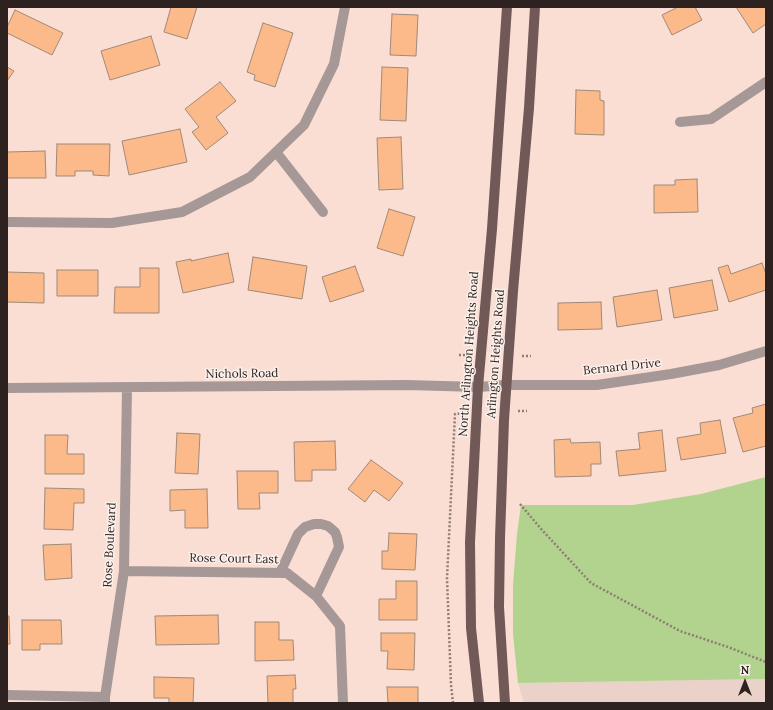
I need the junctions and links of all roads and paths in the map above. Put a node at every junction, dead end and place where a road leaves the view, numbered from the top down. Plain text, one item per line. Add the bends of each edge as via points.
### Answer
1 (345, 7) edge
2 (507, 7) edge
3 (535, 7) edge
4 (766, 82) edge
5 (680, 122) dead end
6 (276, 152) junction
7 (323, 212) dead end
8 (7, 222) edge
9 (766, 350) edge
10 (507, 385) junction
11 (478, 387) junction
12 (7, 388) edge
13 (127, 388) junction
14 (455, 414) dead end
15 (520, 504) dead end
16 (124, 571) junction
17 (280, 573) junction
18 (316, 596) junction
19 (766, 662) edge
20 (7, 695) edge
21 (105, 700) edge
22 (343, 703) edge
23 (453, 703) edge
24 (479, 703) edge
25 (505, 703) edge

1 - 6 street via 334,64 304,125
2 - 11 main road, North Arlington Heights Road
3 - 10 main road, Arlington Heights Road
4 - 5 street via 711,119
6 - 7 street
6 - 8 street via 250,177 182,212 112,222
9 - 10 street, Bernard Drive via 712,366 671,374 597,384
10 - 11 street, Bernard Drive
10 - 25 main road, Arlington Heights Road via 500,592
11 - 13 street, Nichols Road via 406,385
11 - 24 main road, North Arlington Heights Road via 470,550 471,628
12 - 13 street, Nichols Road
13 - 16 street, Rose Boulevard
14 - 23 path via 447,578
15 - 19 path via 591,583 680,631 728,646
16 - 17 street, Rose Court East
16 - 21 street, Rose Boulevard
17 - 18 street, Rose Court East via 287,573
17 - 18 street via 298,534 304,527 314,524 328,526 338,537 339,546
18 - 22 street, Rose Court East via 340,626
20 - 21 street

